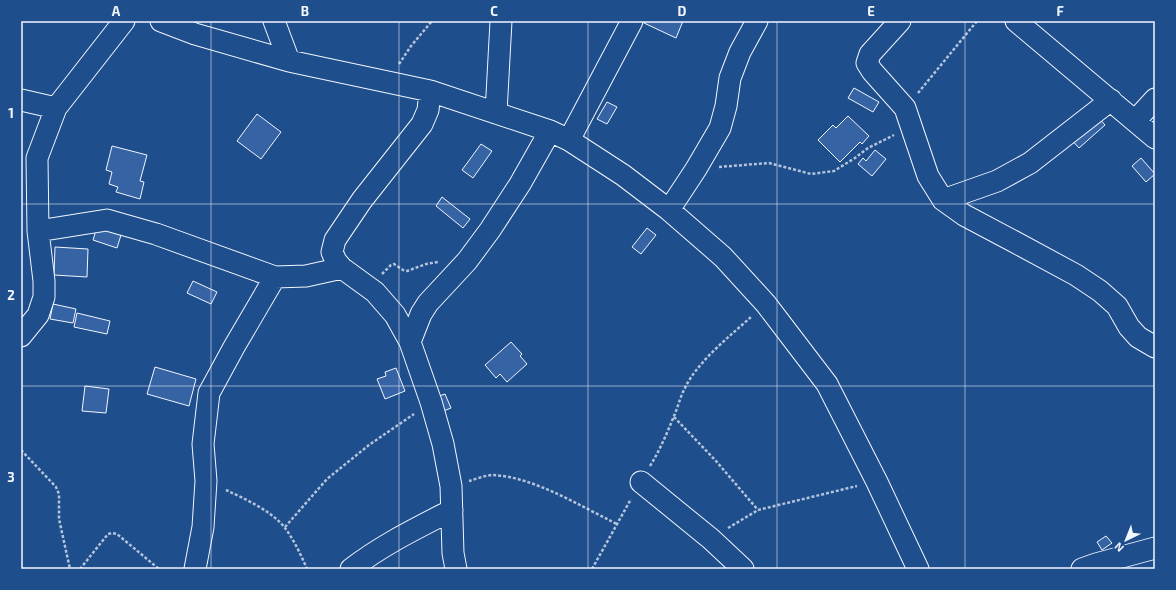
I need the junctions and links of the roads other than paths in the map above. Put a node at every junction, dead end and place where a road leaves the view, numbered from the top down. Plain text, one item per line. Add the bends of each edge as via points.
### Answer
1 (124, 21) edge
2 (161, 21) edge
3 (274, 21) edge
4 (501, 21) edge
5 (632, 21) edge
6 (757, 21) edge
7 (900, 21) edge
8 (1016, 21) edge
9 (288, 61) junction
10 (430, 91) junction
11 (1155, 99) edge
12 (21, 100) edge
13 (1111, 100) junction
14 (56, 108) junction
15 (496, 113) junction
16 (1135, 121) junction
17 (550, 131) junction
18 (1155, 138) edge
19 (569, 140) junction
20 (943, 200) junction
21 (669, 210) junction
22 (38, 231) junction
23 (342, 268) junction
24 (275, 277) junction
25 (21, 336) edge
26 (410, 342) junction
27 (1155, 348) edge
28 (641, 482) road end
29 (452, 510) junction
30 (1155, 548) edge
31 (195, 569) edge
32 (351, 569) edge
33 (456, 569) edge
34 (743, 569) edge
35 (918, 569) edge
36 (1082, 569) edge

1 - 14 street
2 - 9 street via 195,34
3 - 9 street
4 - 15 street
5 - 19 street
6 - 21 street via 740,52 730,78 720,128
7 - 20 street via 870,54 867,63 905,108 928,176
8 - 13 street
9 - 10 street
10 - 15 street
10 - 23 street via 428,110 422,124 362,200 335,240 332,252
11 - 16 street
12 - 14 street
13 - 16 street
13 - 20 street via 1030,163 997,181
14 - 22 street via 37,158
15 - 17 street
16 - 18 street
17 - 19 street
17 - 26 street via 490,230 467,261 428,303
19 - 21 street via 623,175
20 - 27 street via 964,215 1100,291 1118,306 1129,327 1138,337
21 - 35 street via 723,257 766,304 827,384
22 - 24 street via 107,220 156,234
22 - 25 street via 44,297 38,315
23 - 24 street via 306,276
23 - 26 street via 375,292 395,315
24 - 31 street via 209,393 203,444 206,481 203,527
26 - 29 street via 443,444 451,486
28 - 34 street via 711,539
29 - 32 street via 405,534
29 - 33 street
30 - 36 street

